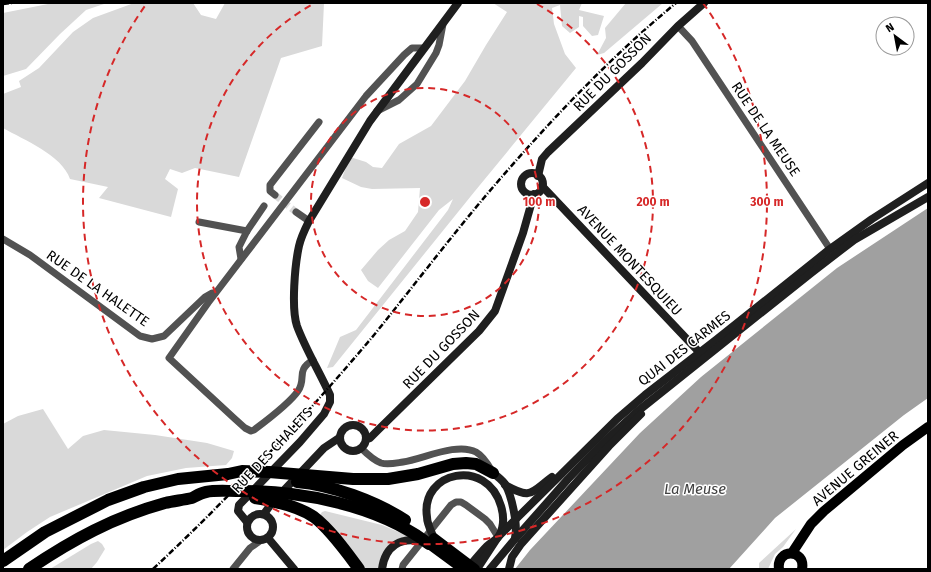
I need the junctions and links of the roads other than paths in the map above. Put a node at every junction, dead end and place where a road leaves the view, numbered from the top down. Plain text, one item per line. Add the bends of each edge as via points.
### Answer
1 (458, 3) edge
2 (704, 3) edge
3 (443, 23) junction
4 (678, 26) junction
5 (424, 48) junction
6 (376, 111) junction
7 (319, 122) dead end
8 (538, 176) junction
9 (928, 182) edge
10 (542, 186) junction
11 (534, 194) junction
12 (275, 195) dead end
13 (928, 196) edge
14 (264, 206) dead end
15 (296, 212) tunnel mouth
16 (309, 221) junction
17 (199, 222) dead end
18 (247, 231) junction
19 (3, 239) edge
20 (830, 249) junction
21 (241, 259) junction
22 (216, 293) junction
23 (700, 353) junction
24 (313, 360) junction
25 (667, 387) junction
26 (928, 427) edge
27 (339, 438) junction
28 (366, 439) junction
29 (361, 448) junction
30 (576, 460) junction
31 (493, 473) junction
32 (228, 474) junction
33 (505, 485) junction
34 (192, 498) junction
35 (264, 514) junction
36 (516, 519) junction
37 (247, 522) junction
38 (421, 533) junction
39 (498, 537) junction
40 (264, 539) junction
41 (515, 539) junction
42 (431, 541) joint
43 (3, 561) edge
44 (801, 562) edge
45 (461, 564) edge
46 (478, 567) edge
47 (778, 568) edge
48 (29, 569) edge
49 (233, 569) edge
50 (294, 569) edge
51 (359, 569) edge
52 (382, 569) edge
53 (402, 569) edge
54 (467, 569) edge
55 (490, 569) edge
56 (509, 569) edge

1 - 3 main road, RUE DES CHALETS
2 - 4 main road, RUE DU GOSSON
3 - 5 main road, RUE DES CHALETS
3 - 6 street, RUE DES CHALETS via 436,53 417,84 399,100
4 - 8 main road, RUE DU GOSSON via 642,64 548,152 542,159
4 - 20 street, RUE DE LA MEUSE via 692,41
5 - 6 main road, RUE DES CHALETS
5 - 21 street via 412,48 366,96
6 - 16 main road, RUE DES CHALETS
7 - 12 street via 270,185 270,191
8 - 10 main road
8 - 11 main road via 527,174 521,183 526,193
9 - 20 main road, QUAI DES CARMES
10 - 11 main road, RUE DU GOSSON via 541,190
10 - 23 main road, AVENUE MONTESQUIEU
11 - 28 main road, RUE DU GOSSON via 495,311 479,331 370,438
13 - 25 main road, QUAI DES CARMES via 854,240
14 - 18 street
15 - 16 street
16 - 24 main road, RUE DES CHALETS via 298,254 295,309 297,326
17 - 18 street
18 - 21 street via 239,247
19 - 22 street, RUE DE LA HALETTE via 140,336 152,339 164,336 205,297
20 - 23 main road, QUAI DES CARMES
21 - 22 street
22 - 24 street via 169,358 249,430 254,430 298,391 304,367
23 - 30 main road, QUAI DES CARMES via 639,400
24 - 37 main road, RUE DES CHALETS via 330,395 330,402 324,414 300,442 239,505 238,511
25 - 41 main road, QUAI DES CARMES via 603,442
25 - 56 main road via 659,398 609,446 521,544 512,557
26 - 44 main road, AVENUE GREINER via 903,445 811,524 803,535
27 - 28 main road via 345,427 353,424 364,430
27 - 29 main road via 347,450
27 - 35 main road via 324,448
28 - 29 main road
29 - 31 street via 376,460 390,464 456,450 469,450 476,452
30 - 33 main road via 527,494
30 - 36 main road, QUAI DES CARMES
31 - 32 highway via 476,464 466,463 388,479 242,471
31 - 33 main road
32 - 38 highway via 301,482 341,491 386,510
32 - 43 highway via 178,479 144,487 108,500 45,532
33 - 36 main road
34 - 38 highway via 205,492 248,491 332,500
34 - 48 highway via 165,503 117,519 88,532
34 - 51 highway via 252,498 291,507 314,518 325,527
35 - 37 main road via 256,514
35 - 40 main road via 268,516 273,530
36 - 39 main road, QUAI DES CARMES
36 - 41 main road
37 - 40 main road via 250,536 256,540
38 - 39 main road via 427,506 434,490 451,477 470,475 490,486 499,499 504,518
38 - 42 highway
38 - 52 main road via 391,548 384,558
39 - 46 main road, QUAI DES CARMES
39 - 53 street via 485,519 461,502 456,502 451,505
39 - 54 main road via 479,553
40 - 49 street via 250,548
40 - 50 main road
41 - 55 main road, QUAI DES CARMES
42 - 45 main road
44 - 47 main road via 788,554 782,557
45 - 46 main road

